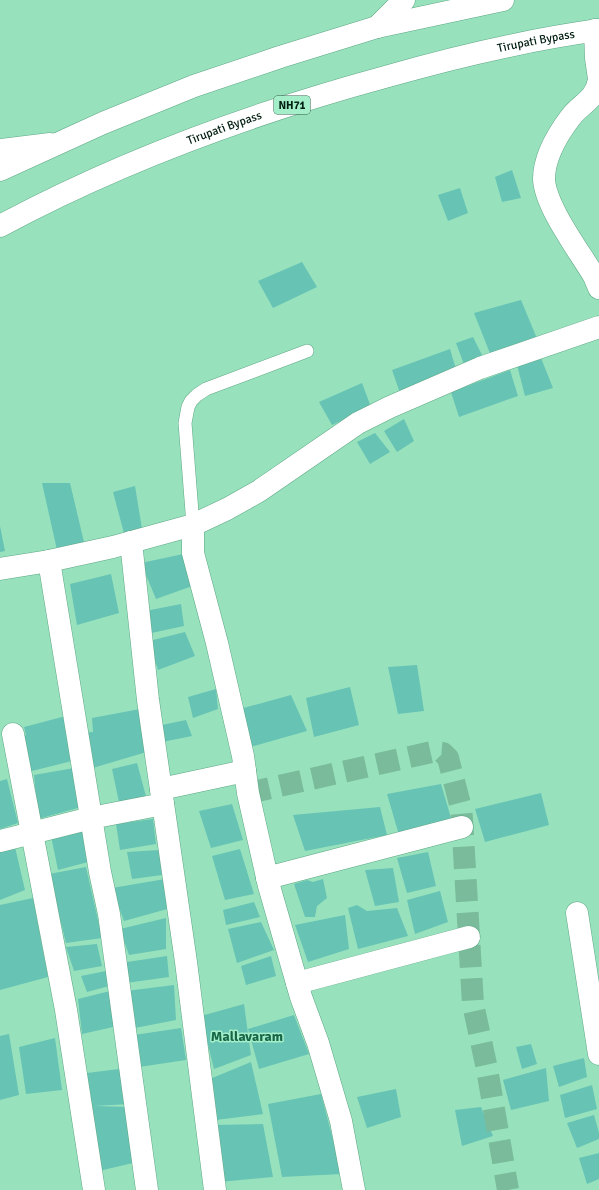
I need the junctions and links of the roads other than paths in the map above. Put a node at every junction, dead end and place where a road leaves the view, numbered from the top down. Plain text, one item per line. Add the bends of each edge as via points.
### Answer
1 (404, 0) edge
2 (503, 0) edge
3 (377, 27) junction
4 (597, 30) edge
5 (599, 80) edge
6 (60, 143) junction
7 (0, 150) edge
8 (0, 170) edge
9 (0, 226) edge
10 (599, 288) edge
11 (599, 327) edge
12 (307, 351) dead end
13 (193, 525) junction
14 (131, 542) junction
15 (49, 561) junction
16 (0, 568) edge
17 (13, 734) dead end
18 (245, 771) junction
19 (162, 797) junction
20 (91, 818) junction
21 (462, 827) dead end
22 (32, 832) junction
23 (0, 841) edge
24 (267, 878) junction
25 (577, 912) dead end
26 (469, 937) dead end
27 (297, 984) junction
28 (599, 1054) edge
29 (94, 1190) edge
30 (147, 1190) edge
31 (215, 1190) edge
32 (354, 1190) edge

1 - 3 main road
2 - 3 main road
3 - 6 main road via 194,86
4 - 5 main road via 596,58
4 - 9 main road, Tirupati Bypass / NH71 via 432,63 271,111 118,169
5 - 10 main road via 595,94 571,116 559,136 549,156 544,178 552,206
6 - 7 main road
6 - 8 main road
11 - 13 main road via 480,368 390,407 358,423 259,491
12 - 13 lane via 206,389 191,401 185,417 185,437
13 - 14 main road
13 - 18 main road via 193,553 217,643
14 - 15 main road
14 - 19 main road via 148,700
15 - 16 main road
15 - 20 main road
17 - 22 main road
18 - 19 main road
18 - 24 main road
19 - 20 main road
19 - 31 main road
20 - 22 main road
20 - 30 main road via 109,914
21 - 24 main road
22 - 23 main road
22 - 29 main road via 66,1010
24 - 27 main road
25 - 28 main road
26 - 27 main road
27 - 32 main road via 341,1121

